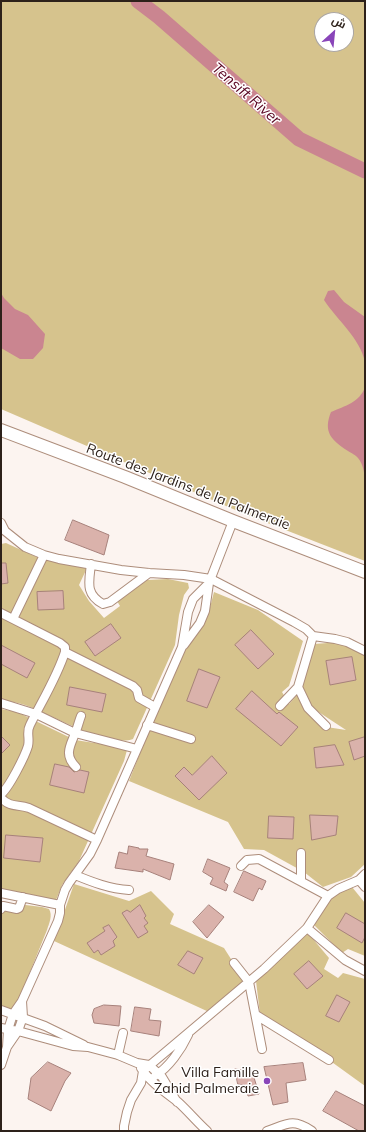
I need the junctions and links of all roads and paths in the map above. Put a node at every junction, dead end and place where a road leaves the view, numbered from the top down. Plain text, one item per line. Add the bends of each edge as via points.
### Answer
1 (1, 430) edge
2 (233, 521) junction
3 (1, 523) edge
4 (3, 531) edge
5 (44, 555) junction
6 (91, 564) junction
7 (365, 572) edge
8 (149, 573) junction
9 (210, 581) junction
10 (1, 613) edge
11 (13, 619) junction
12 (314, 636) junction
13 (182, 647) junction
14 (365, 651) edge
15 (65, 652) junction
16 (298, 687) junction
17 (1, 703) edge
18 (280, 706) dead end
19 (155, 707) junction
20 (36, 714) junction
21 (81, 716) dead end
22 (147, 725) junction
23 (326, 726) dead end
24 (75, 733) junction
25 (191, 739) dead end
26 (137, 749) junction
27 (76, 767) dead end
28 (1, 794) edge
29 (1, 798) edge
30 (97, 840) junction
31 (301, 853) dead end
32 (241, 866) dead end
33 (75, 875) junction
34 (362, 877) edge
35 (301, 881) junction
36 (365, 887) edge
37 (128, 890) dead end
38 (1, 893) edge
39 (328, 896) junction
40 (23, 897) junction
41 (60, 905) junction
42 (1, 909) edge
43 (307, 928) junction
44 (234, 963) dead end
45 (365, 971) edge
46 (250, 982) junction
47 (22, 1001) junction
48 (1, 1010) edge
49 (13, 1014) junction
50 (256, 1015) junction
51 (23, 1017) junction
52 (5, 1029) edge
53 (18, 1031) junction
54 (190, 1032) junction
55 (122, 1033) dead end
56 (7, 1047) junction
57 (88, 1047) junction
58 (262, 1049) dead end
59 (118, 1055) junction
60 (329, 1060) dead end
61 (1, 1065) edge
62 (146, 1068) junction
63 (159, 1073) junction
64 (151, 1079) junction
65 (141, 1083) junction
66 (177, 1102) junction
67 (124, 1131) edge
68 (207, 1131) edge
69 (268, 1131) edge
70 (312, 1131) edge

1 - 2 street, Route des Jardins de la Palmeraie
2 - 7 street, Route des Jardins de la Palmeraie
2 - 9 street
3 - 4 street
4 - 5 street via 24,547
5 - 6 street
5 - 11 street
6 - 8 street
6 - 8 street via 89,590 105,605
8 - 9 street via 184,574
9 - 12 street via 294,622
9 - 13 street via 200,623
9 - 13 street via 193,599
10 - 11 street
11 - 15 street via 60,643 65,647
12 - 14 street via 348,642
12 - 16 street
13 - 19 street
15 - 19 street via 133,686 141,700
15 - 20 street
16 - 18 street
16 - 23 street via 308,708
17 - 20 street
19 - 22 street
20 - 24 street
20 - 28 street via 27,731 28,745 9,786
21 - 24 street
22 - 25 street
22 - 26 street
24 - 26 street
24 - 27 street via 69,747 72,762
26 - 30 street
29 - 30 street via 9,805 22,805
30 - 33 street
31 - 35 street
32 - 35 street via 247,860 259,859
33 - 37 street
33 - 41 street via 65,890
34 - 36 street
34 - 39 street
35 - 39 street
38 - 40 street
39 - 43 street
40 - 41 street
40 - 42 street via 19,908 3,906
41 - 47 street via 58,921
43 - 45 street via 345,960
43 - 46 street
44 - 46 street
46 - 50 street
46 - 54 street
47 - 49 street
47 - 51 street
48 - 49 street
49 - 51 street
49 - 52 street
50 - 58 street
50 - 60 street
51 - 53 street
51 - 57 street
52 - 53 street
52 - 56 street
53 - 56 street
53 - 57 street
54 - 62 street
54 - 63 street via 184,1044
55 - 59 street
56 - 61 street
57 - 59 street
59 - 62 street
62 - 63 street
62 - 64 street
62 - 65 street
63 - 64 street
63 - 66 street
64 - 65 street
64 - 66 street
65 - 67 street via 131,1100
66 - 68 street
69 - 70 street via 297,1123

